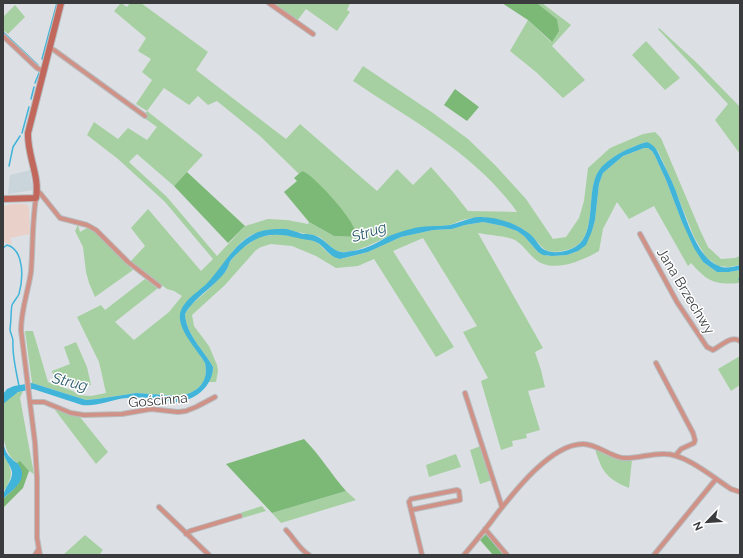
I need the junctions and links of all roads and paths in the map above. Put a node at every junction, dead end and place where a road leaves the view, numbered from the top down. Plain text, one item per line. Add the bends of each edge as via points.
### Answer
1 (61, 3) edge
2 (269, 3) edge
3 (313, 34) dead end
4 (3, 36) edge
5 (49, 48) junction
6 (44, 71) junction
7 (145, 116) dead end
8 (36, 195) junction
9 (3, 199) edge
10 (640, 234) dead end
11 (159, 286) dead end
12 (740, 340) edge
13 (656, 363) dead end
14 (465, 392) dead end
15 (216, 397) dead end
16 (30, 400) junction
17 (676, 456) junction
18 (716, 479) junction
19 (740, 492) edge
20 (159, 507) dead end
21 (502, 507) junction
22 (411, 510) junction
23 (240, 516) dead end
24 (485, 529) junction
25 (286, 530) dead end
26 (186, 534) junction
27 (38, 550) junction
28 (35, 555) edge
29 (40, 555) edge
30 (209, 555) edge
31 (309, 555) edge
32 (422, 555) edge
33 (464, 555) edge
34 (507, 555) edge
35 (654, 555) edge

1 - 5 street
2 - 3 street
4 - 6 street via 37,68
5 - 6 street
5 - 7 street
6 - 8 street via 28,133
8 - 9 street
8 - 11 street via 40,193 60,218 96,230 128,262
8 - 16 street via 30,274 21,318
10 - 12 street, Jana Brzechwy via 677,302 707,347 713,350 733,339
13 - 17 street via 695,440
14 - 21 street
15 - 16 street, Gościnna via 186,411 151,409 100,415 78,415 44,402
16 - 27 street via 36,457
17 - 18 street via 687,460
17 - 21 street via 657,454 624,458 590,445 577,445 564,450 535,470
18 - 19 street
18 - 35 street
20 - 26 street
21 - 24 street
22 - 22 street via 460,500 459,492 457,490 411,499 408,502
22 - 32 street
23 - 26 street
24 - 33 street
24 - 34 street
25 - 31 street
26 - 30 street
27 - 28 street
27 - 29 street

